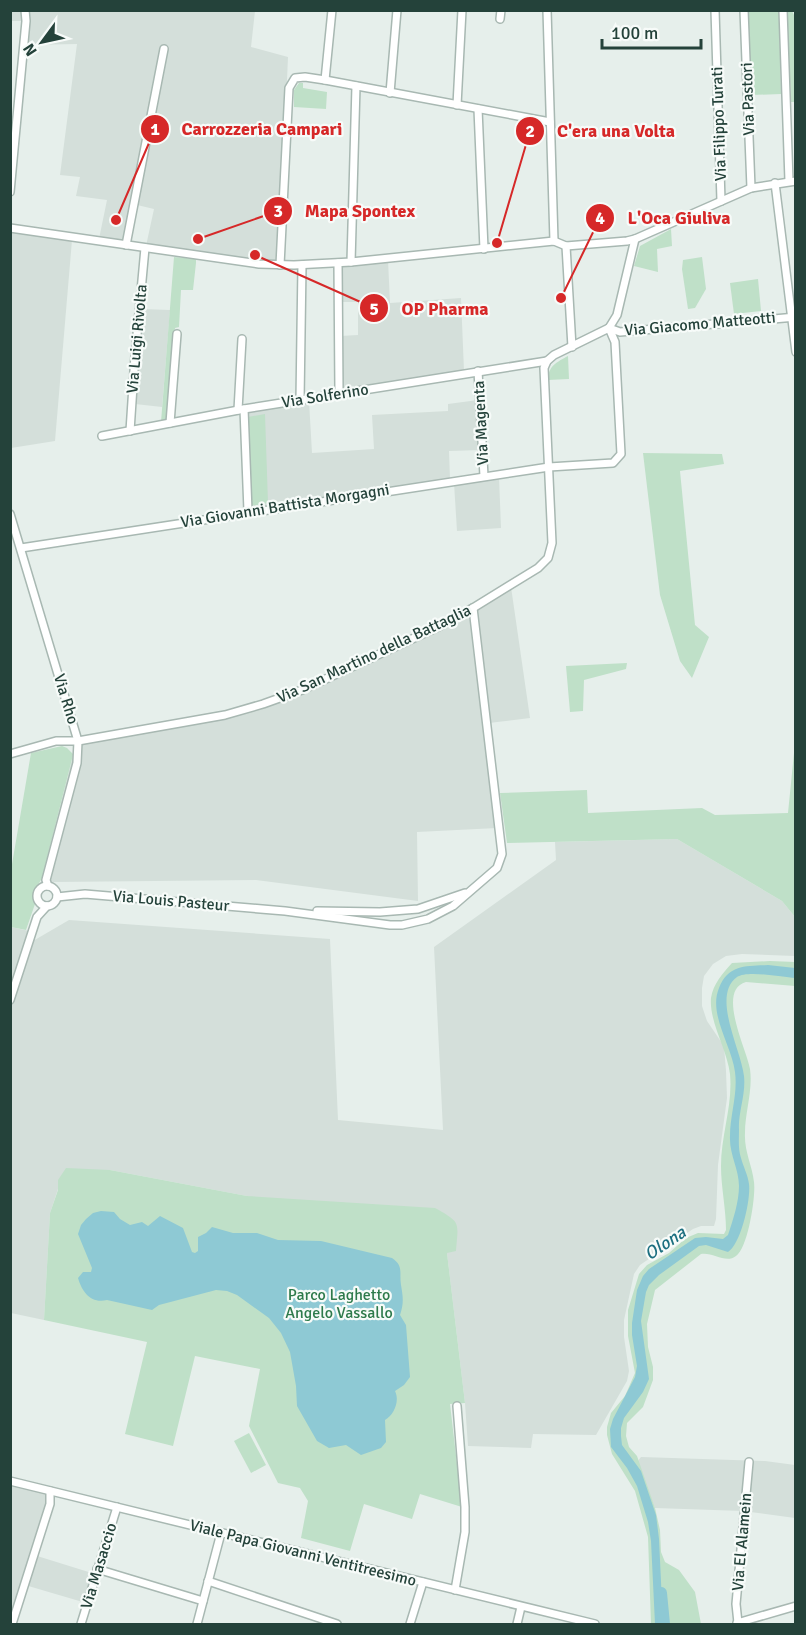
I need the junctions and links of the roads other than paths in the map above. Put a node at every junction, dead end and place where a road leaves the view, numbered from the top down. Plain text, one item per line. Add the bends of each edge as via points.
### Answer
1 (333, 10) edge
2 (397, 10) edge
3 (462, 10) edge
4 (547, 10) edge
5 (715, 10) edge
6 (744, 10) edge
7 (783, 10) edge
8 (25, 13) edge
9 (164, 49) dead end
10 (325, 80) junction
11 (357, 86) junction
12 (390, 93) junction
13 (457, 105) junction
14 (478, 109) junction
15 (550, 122) junction
16 (792, 181) edge
17 (775, 183) junction
18 (752, 188) junction
19 (10, 192) edge
20 (721, 201) junction
21 (10, 228) edge
22 (636, 239) junction
23 (554, 241) junction
24 (126, 245) junction
25 (566, 246) junction
26 (145, 248) junction
27 (484, 249) junction
28 (351, 262) junction
29 (338, 263) junction
30 (280, 265) junction
31 (302, 265) junction
32 (793, 317) edge
33 (609, 328) junction
34 (177, 334) dead end
35 (242, 339) dead end
36 (572, 347) junction
37 (795, 352) edge
38 (547, 361) junction
39 (478, 370) junction
40 (339, 393) junction
41 (300, 400) junction
42 (241, 410) junction
43 (170, 423) junction
44 (130, 431) junction
45 (102, 436) dead end
46 (549, 467) junction
47 (484, 476) junction
48 (248, 511) junction
49 (10, 514) edge
50 (21, 548) junction
51 (473, 608) junction
52 (78, 741) junction
53 (10, 754) edge
54 (48, 886) junction
55 (467, 893) junction
56 (57, 897) junction
57 (46, 906) junction
58 (285, 911) junction
59 (10, 1000) edge
60 (457, 1406) dead end
61 (749, 1462) dead end
62 (10, 1481) edge
63 (54, 1492) junction
64 (117, 1507) junction
65 (220, 1533) junction
66 (98, 1569) junction
67 (208, 1581) junction
68 (423, 1582) junction
69 (455, 1590) junction
70 (203, 1601) junction
71 (521, 1606) junction
72 (795, 1606) edge
73 (12, 1624) edge
74 (81, 1624) edge
75 (197, 1624) edge
76 (337, 1624) edge
77 (410, 1624) edge
78 (517, 1624) edge
79 (595, 1624) edge
80 (736, 1624) edge

1 - 10 street
2 - 12 street
3 - 13 street
4 - 15 street
5 - 20 street, Via Filippo Turati
6 - 18 street, Via Pastori
7 - 16 street
8 - 19 street
9 - 24 street
10 - 11 street
10 - 30 street via 300,77 289,88
11 - 12 street
11 - 28 street
12 - 13 street
13 - 14 street
14 - 15 street
14 - 27 street
15 - 23 street
16 - 17 street
17 - 18 street
17 - 32 street
18 - 20 street
20 - 22 street
21 - 24 street
22 - 25 street
22 - 33 street via 617,315
23 - 25 street
23 - 27 street
24 - 26 street
25 - 36 street
26 - 30 street
26 - 44 street, Via Luigi Rivolta
27 - 28 street
28 - 29 street
29 - 31 street
29 - 40 street
30 - 31 street
31 - 41 street
32 - 33 street, Via Giacomo Matteotti via 620,332
32 - 37 street
33 - 36 street
33 - 46 street, Via Giovanni Battista Morgagni via 615,342 621,454 613,463
34 - 43 street
35 - 42 street
36 - 38 street
38 - 39 street, Via Solferino
38 - 46 street, Via San Martino della Battaglia via 543,376
39 - 40 street, Via Solferino
39 - 47 street, Via Magenta
40 - 41 street, Via Solferino
41 - 42 street, Via Solferino
42 - 43 street, Via Solferino
42 - 48 street
43 - 44 street, Via Solferino
44 - 45 street, Via Solferino
46 - 47 street, Via Giovanni Battista Morgagni
46 - 51 street, Via San Martino della Battaglia via 552,543 548,558
47 - 48 street, Via Giovanni Battista Morgagni
48 - 50 street, Via Giovanni Battista Morgagni
49 - 50 street, Via Rho
50 - 52 street, Via Rho
51 - 52 street, Via San Martino della Battaglia via 302,690 263,704 225,715
51 - 55 street, Via Louis Pasteur via 502,854 491,874
52 - 53 street, Via San Martino della Battaglia via 56,741
52 - 54 street, Via Rho via 46,880
54 - 56 street via 54,888
54 - 57 street, Via Rho via 37,894
55 - 58 street, Via Louis Pasteur via 418,909
55 - 58 street, Via Louis Pasteur via 440,914 402,925
56 - 57 street, Via Rho via 53,905
56 - 58 street, Via Louis Pasteur via 85,894
57 - 59 street, Via Rho via 37,917
60 - 69 street via 465,1507
61 - 80 street, Via El Alamein
62 - 63 street, Viale Papa Giovanni Ventitreesimo
63 - 64 street, Viale Papa Giovanni Ventitreesimo
63 - 73 street
64 - 65 street, Viale Papa Giovanni Ventitreesimo
64 - 66 street, Via Masaccio
65 - 67 street
65 - 68 street, Viale Papa Giovanni Ventitreesimo
66 - 70 street
66 - 74 street, Via Masaccio
67 - 70 street
67 - 76 street
68 - 69 street, Viale Papa Giovanni Ventitreesimo
68 - 77 street
69 - 71 street, Viale Papa Giovanni Ventitreesimo
70 - 75 street
71 - 78 street
71 - 79 street, Viale Papa Giovanni Ventitreesimo
72 - 80 street

